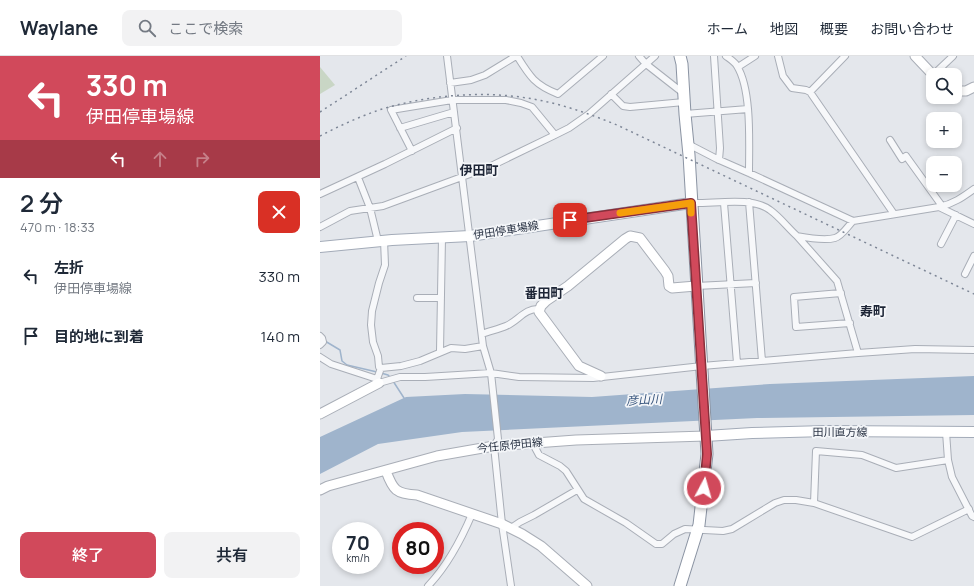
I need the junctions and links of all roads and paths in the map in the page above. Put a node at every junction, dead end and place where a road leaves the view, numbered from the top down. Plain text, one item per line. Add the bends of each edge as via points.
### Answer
1 (447, 56) edge
2 (517, 56) edge
3 (603, 56) edge
4 (639, 56) edge
5 (655, 56) edge
6 (680, 56) edge
7 (714, 56) edge
8 (726, 56) edge
9 (755, 56) edge
10 (778, 56) edge
11 (845, 56) edge
12 (915, 56) edge
13 (954, 56) edge
14 (646, 64) junction
15 (738, 67) junction
16 (926, 68) edge
17 (941, 68) edge
18 (450, 83) junction
19 (974, 87) edge
20 (962, 91) edge
21 (810, 92) junction
22 (611, 94) junction
23 (684, 98) junction
24 (452, 100) junction
25 (748, 109) junction
26 (454, 112) junction
27 (718, 112) junction
28 (685, 114) junction
29 (400, 128) junction
30 (457, 128) junction
31 (555, 135) junction
32 (890, 140) dead end
33 (688, 144) junction
34 (412, 151) junction
35 (719, 160) junction
36 (749, 172) junction
37 (463, 177) junction
38 (359, 180) dead end
39 (974, 189) edge
40 (320, 194) edge
41 (749, 202) junction
42 (691, 203) junction
43 (724, 203) junction
44 (941, 207) junction
45 (370, 208) junction
46 (894, 214) junction
47 (956, 215) junction
48 (853, 220) junction
49 (974, 224) edge
50 (320, 227) edge
51 (470, 236) junction
52 (797, 236) junction
53 (442, 238) junction
54 (381, 241) junction
55 (941, 244) dead end
56 (320, 247) edge
57 (974, 256) edge
58 (965, 274) dead end
59 (756, 283) junction
60 (731, 284) junction
61 (696, 286) junction
62 (840, 293) junction
63 (417, 298) dead end
64 (441, 298) junction
65 (539, 309) junction
66 (850, 323) junction
67 (482, 334) junction
68 (320, 336) edge
69 (320, 345) edge
70 (484, 346) junction
71 (974, 350) edge
72 (440, 351) junction
73 (858, 353) junction
74 (320, 357) edge
75 (762, 361) junction
76 (737, 363) junction
77 (381, 369) junction
78 (702, 369) junction
79 (491, 375) junction
80 (601, 376) junction
81 (378, 379) junction
82 (322, 410) edge
83 (706, 431) junction
84 (946, 432) junction
85 (974, 432) edge
86 (496, 442) junction
87 (532, 442) junction
88 (948, 460) junction
89 (386, 471) junction
90 (320, 490) edge
91 (577, 490) junction
92 (814, 504) junction
93 (969, 509) junction
94 (472, 514) junction
95 (974, 516) edge
96 (502, 524) junction
97 (511, 528) junction
98 (698, 529) junction
99 (428, 586) edge
100 (512, 586) edge
101 (587, 586) edge
102 (680, 586) edge

1 - 18 street
2 - 3 street via 529,75 544,88 558,94
2 - 18 street via 485,75
4 - 14 street
5 - 14 street
6 - 23 highway
7 - 27 street
8 - 15 street
9 - 15 street
10 - 21 street via 783,76 792,88
11 - 21 street
12 - 16 street
13 - 17 street
14 - 22 street
14 - 23 street
15 - 25 street
18 - 24 street
19 - 20 street
21 - 46 street
22 - 23 street via 623,106 630,107
22 - 31 street via 589,114
23 - 28 highway
24 - 26 street
24 - 29 street via 392,110
24 - 31 street via 506,100 527,104
25 - 27 street
25 - 36 street
26 - 29 street
26 - 30 street
27 - 28 street
27 - 35 street
28 - 33 highway
29 - 34 street
30 - 34 street
30 - 37 street
31 - 37 street via 490,167
32 - 44 street via 902,158 906,156
33 - 35 street
33 - 42 highway
34 - 40 street
35 - 36 street
36 - 48 street
37 - 45 street via 383,206
37 - 51 street
38 - 45 street
39 - 44 street via 962,198
41 - 43 street
41 - 52 street via 759,203 770,209
41 - 59 street
42 - 43 street
42 - 51 main road, 伊田停車場線
42 - 61 highway
43 - 60 street
44 - 46 street
44 - 47 street
45 - 50 street via 350,211
45 - 54 street
46 - 48 street
47 - 49 street
47 - 55 street
48 - 52 street via 836,238
51 - 53 main road, 伊田停車場線
51 - 67 street
52 - 62 street via 837,281
53 - 54 main road, 伊田停車場線
53 - 64 street
54 - 56 main road, 伊田停車場線
54 - 77 street via 385,265 372,311 371,325
57 - 58 street
59 - 60 street
59 - 75 street
60 - 61 street
60 - 76 street
61 - 65 street via 669,286 668,276 640,238 630,236
61 - 78 highway
62 - 66 street
62 - 66 street via 794,297 796,327
63 - 64 street
64 - 72 street
65 - 67 street via 528,310 514,322
65 - 80 street via 540,316 579,366
66 - 73 street
67 - 70 street
68 - 69 street
70 - 72 street
70 - 79 street
71 - 73 street via 915,349
72 - 77 street via 420,361
73 - 75 street
74 - 81 street via 331,364
75 - 76 street
76 - 78 street
77 - 81 street
78 - 80 street
78 - 83 highway
79 - 80 street via 593,378
79 - 81 street
79 - 86 street
81 - 82 street
83 - 84 main road, 田川直方線
83 - 87 street, 今任原伊田線
83 - 98 highway via 706,476
84 - 85 main road, 田川直方線
84 - 88 street
86 - 87 street, 今任原伊田線
86 - 89 street, 今任原伊田線
86 - 96 street
87 - 91 street via 539,455 566,471
88 - 92 street via 896,468 862,454 816,451
88 - 93 street via 952,477
89 - 90 street, 今任原伊田線
89 - 94 street via 391,484 398,492 417,495
91 - 97 street
91 - 98 street via 584,499 644,534 656,544 662,544 685,529
92 - 93 street via 912,537
92 - 98 street via 784,500 732,529
93 - 95 street
94 - 96 street
94 - 99 street via 459,545 439,575
96 - 97 street
96 - 100 street
97 - 101 street via 541,546
98 - 102 highway

